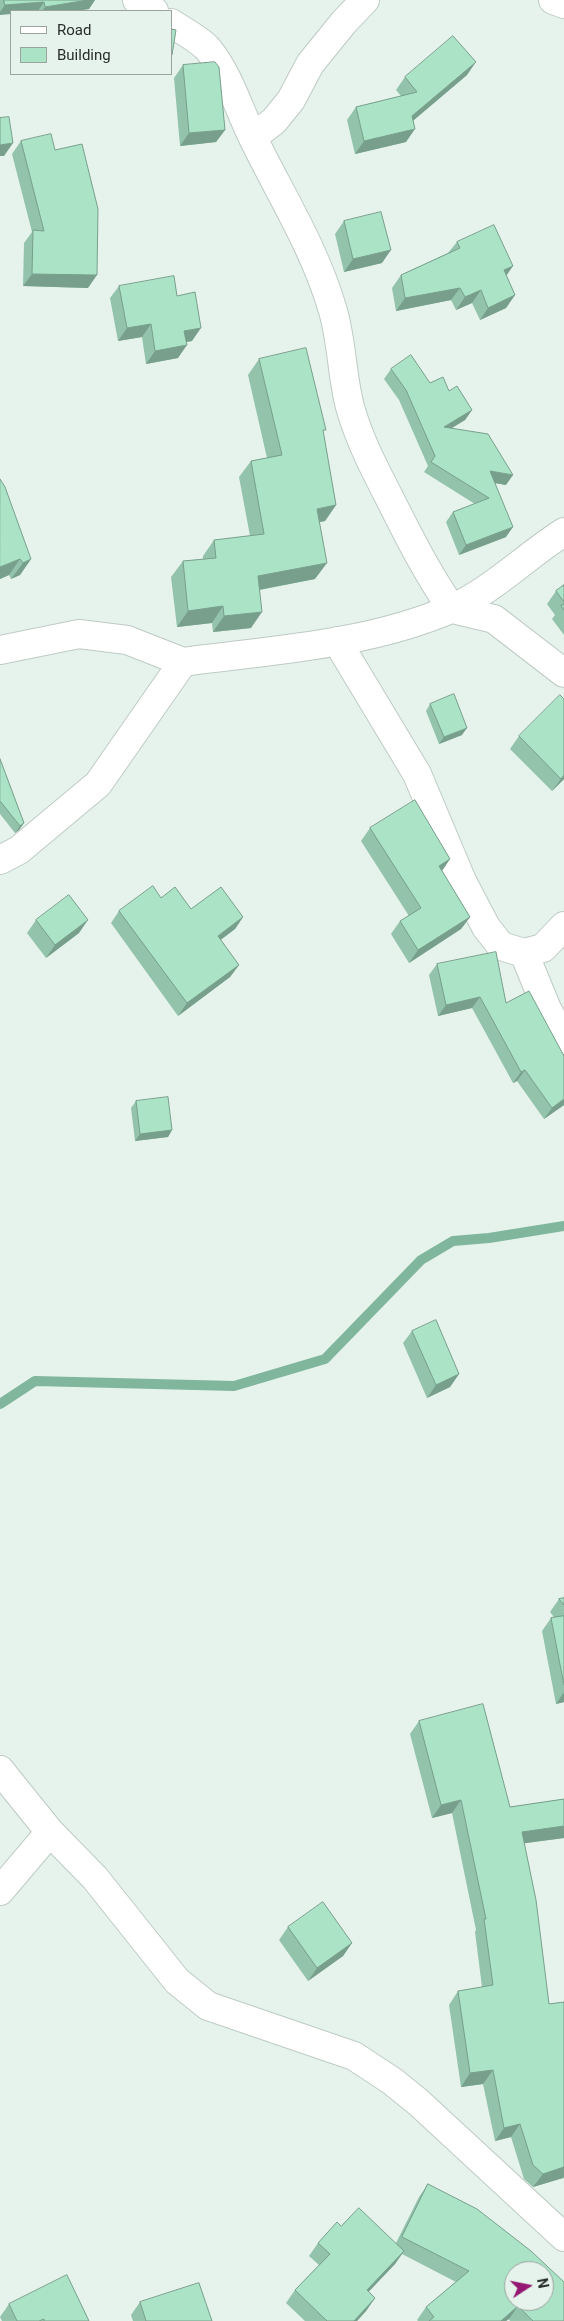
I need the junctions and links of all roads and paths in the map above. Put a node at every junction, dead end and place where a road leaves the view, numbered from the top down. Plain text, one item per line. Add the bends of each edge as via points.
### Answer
1 (137, 0) edge
2 (365, 0) edge
3 (553, 0) edge
4 (564, 4) edge
5 (152, 10) edge
6 (172, 24) edge
7 (253, 137) junction
8 (564, 532) edge
9 (452, 609) junction
10 (338, 641) junction
11 (0, 650) edge
12 (183, 662) junction
13 (564, 673) edge
14 (0, 860) edge
15 (564, 926) edge
16 (524, 953) junction
17 (564, 1040) edge
18 (0, 1770) edge
19 (50, 1832) junction
20 (0, 1892) edge
21 (564, 2237) edge

1 - 5 street
2 - 7 street via 310,64 291,100
3 - 4 street
6 - 7 street via 206,47 222,68
7 - 9 street via 322,278 341,342 350,406 368,455 409,538
8 - 9 street
9 - 10 street via 400,628
9 - 13 street via 494,619
10 - 12 street
10 - 16 street via 417,774 469,897 486,927 501,946
11 - 12 street via 79,634 127,640
12 - 14 street via 98,784 19,850
15 - 16 street via 543,948
16 - 17 street via 547,1010
18 - 19 street
19 - 20 street
19 - 21 street via 96,1878 177,1981 208,2006 354,2056 418,2102

